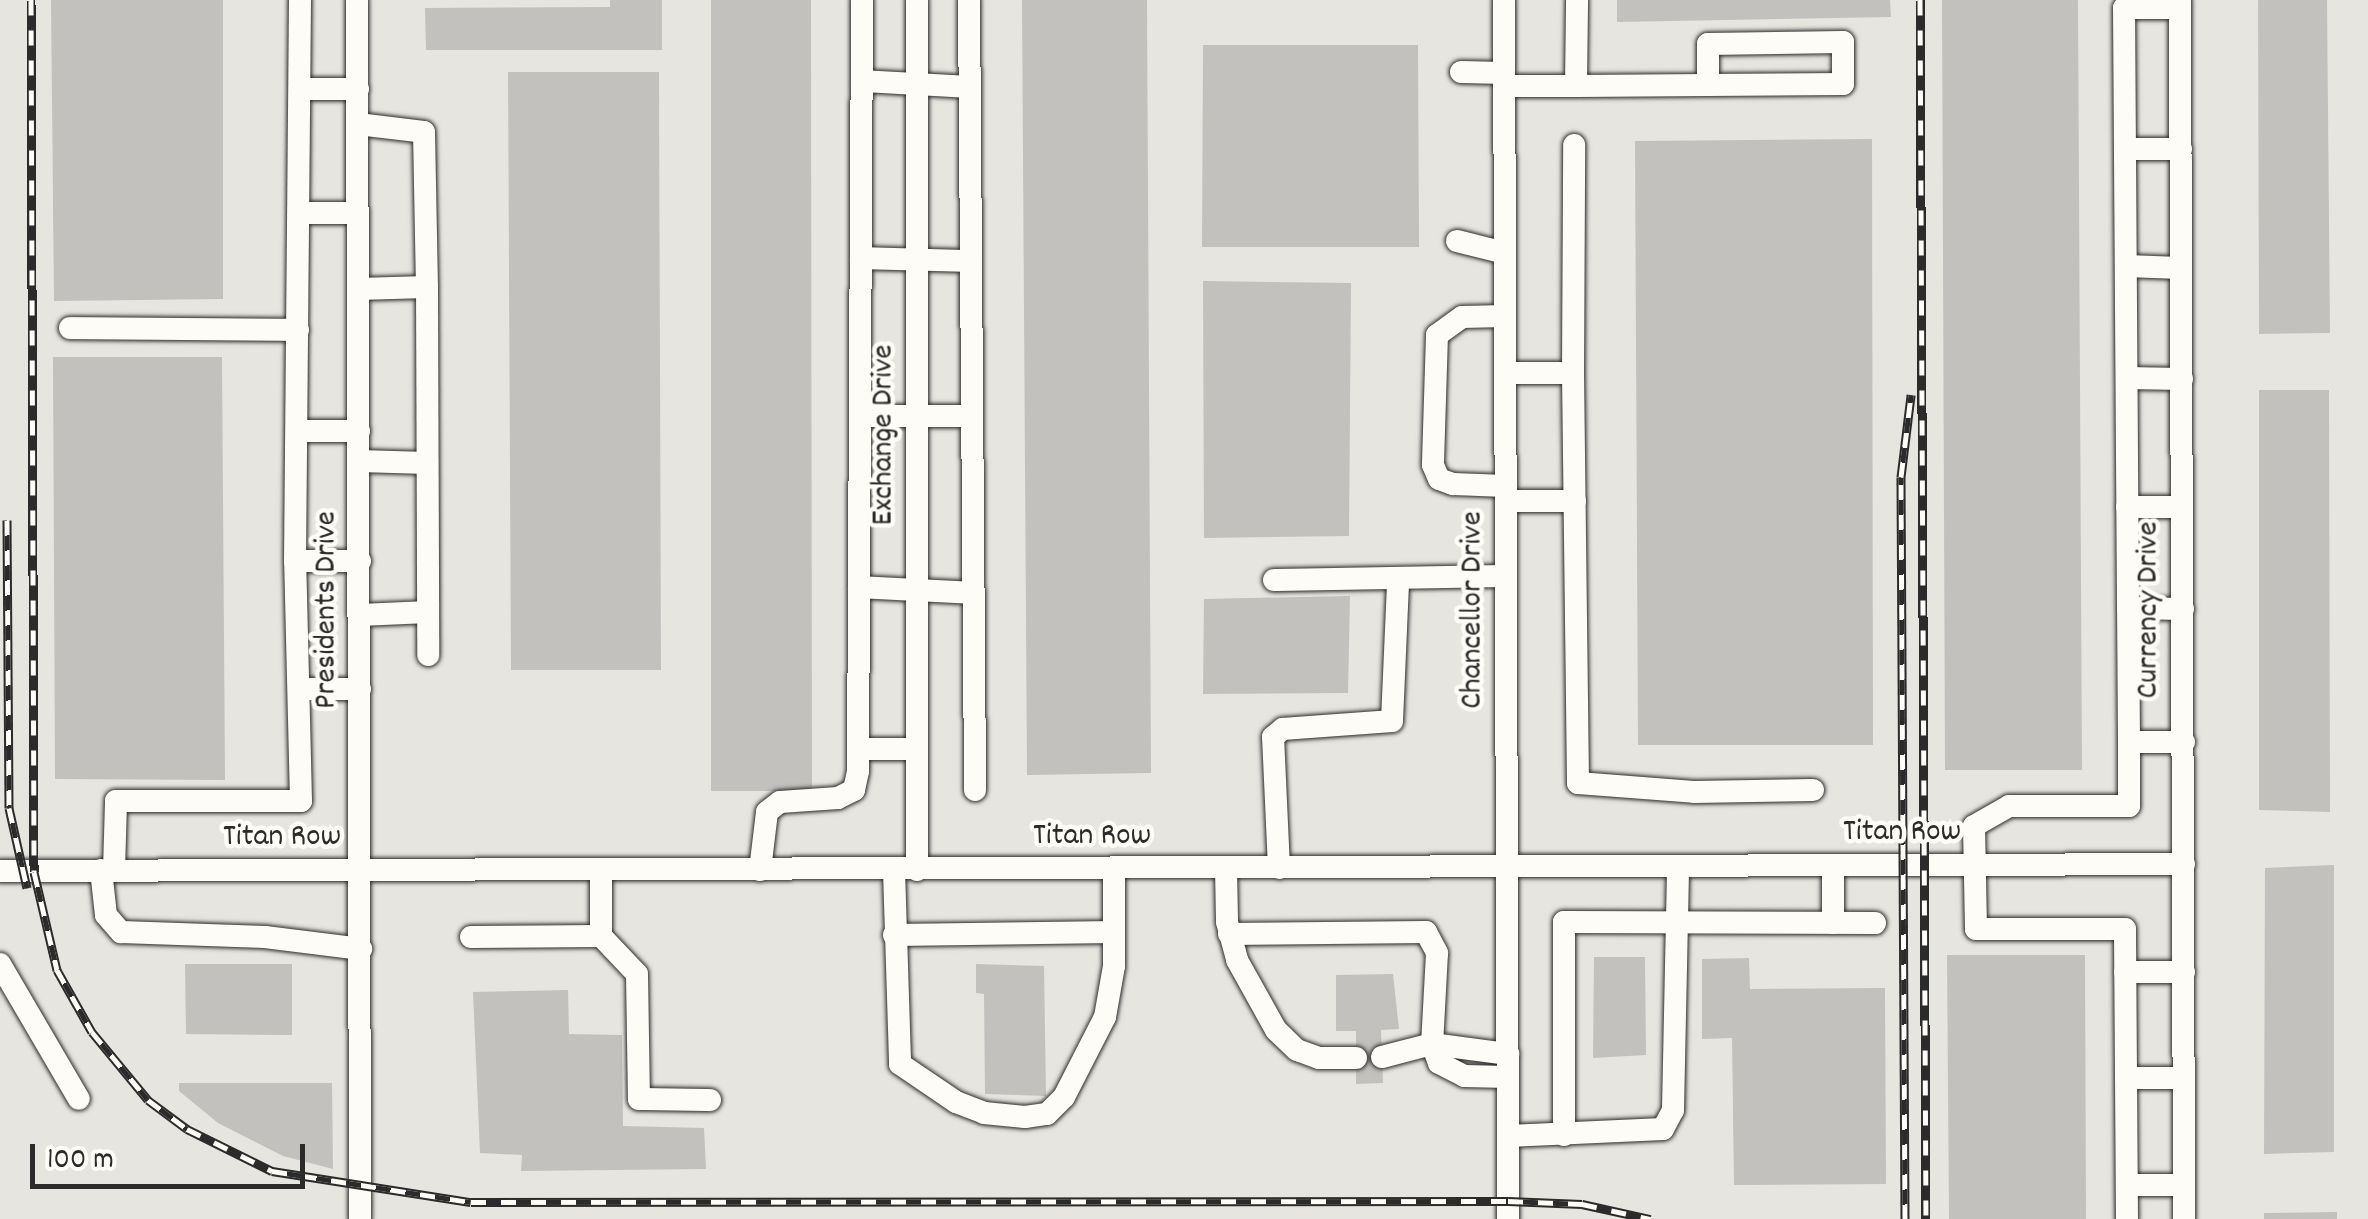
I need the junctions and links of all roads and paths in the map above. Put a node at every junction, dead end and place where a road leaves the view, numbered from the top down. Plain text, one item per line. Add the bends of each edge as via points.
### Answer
1 (300, 0) edge
2 (357, 0) edge
3 (862, 0) edge
4 (917, 0) edge
5 (969, 0) edge
6 (1504, 0) edge
7 (1577, 0) edge
8 (2123, 4) edge
9 (2180, 4) edge
10 (1462, 72) dead end
11 (1504, 79) junction
12 (862, 81) junction
13 (917, 86) junction
14 (968, 86) junction
15 (1576, 86) junction
16 (1708, 86) junction
17 (300, 89) junction
18 (358, 89) junction
19 (358, 124) junction
20 (1574, 145) dead end
21 (2125, 148) junction
22 (2181, 148) junction
23 (299, 213) junction
24 (358, 213) junction
25 (1457, 242) dead end
26 (1505, 253) junction
27 (861, 258) junction
28 (917, 261) junction
29 (971, 261) junction
30 (2126, 266) junction
31 (2181, 268) junction
32 (427, 286) junction
33 (358, 289) junction
34 (1505, 316) junction
35 (70, 328) dead end
36 (298, 330) junction
37 (1506, 373) junction
38 (1574, 373) junction
39 (2127, 378) junction
40 (2182, 378) junction
41 (917, 415) junction
42 (860, 416) junction
43 (971, 416) junction
44 (297, 431) junction
45 (359, 431) junction
46 (359, 461) junction
47 (427, 463) junction
48 (1506, 493) junction
49 (1575, 501) junction
50 (2128, 507) junction
51 (2182, 507) junction
52 (295, 560) junction
53 (360, 561) junction
54 (1506, 576) junction
55 (1274, 580) dead end
56 (1398, 581) junction
57 (859, 587) junction
58 (917, 592) junction
59 (974, 592) junction
60 (2128, 608) junction
61 (2183, 609) junction
62 (428, 612) junction
63 (360, 616) junction
64 (428, 656) dead end
65 (298, 689) junction
66 (360, 690) junction
67 (2128, 742) junction
68 (2184, 742) junction
69 (858, 748) junction
70 (917, 749) junction
71 (974, 790) dead end
72 (1813, 790) dead end
73 (2184, 864) junction
74 (1833, 866) junction
75 (1974, 866) junction
76 (1226, 868) junction
77 (1279, 868) junction
78 (1508, 868) junction
79 (1678, 868) junction
80 (1114, 869) junction
81 (108, 870) junction
82 (361, 870) junction
83 (602, 870) junction
84 (760, 870) junction
85 (906, 870) junction
86 (0, 871) edge
87 (1676, 919) junction
88 (1833, 923) junction
89 (1875, 923) dead end
90 (1114, 932) junction
91 (1229, 934) junction
92 (894, 935) junction
93 (600, 936) junction
94 (471, 937) dead end
95 (361, 949) junction
96 (0, 964) edge
97 (2125, 972) junction
98 (2184, 972) junction
99 (1432, 1044) junction
100 (1382, 1057) dead end
101 (1356, 1058) dead end
102 (1508, 1066) junction
103 (2126, 1078) junction
104 (2184, 1078) junction
105 (79, 1100) dead end
106 (710, 1100) dead end
107 (1564, 1135) junction
108 (1508, 1136) junction
109 (2127, 1185) junction
110 (2184, 1185) junction
111 (360, 1219) edge
112 (1508, 1219) edge
113 (2127, 1219) edge
114 (2184, 1219) edge

1 - 17 street
2 - 18 street, Presidents Drive
3 - 12 street
4 - 13 street, Exchange Drive
5 - 14 street
6 - 11 street, Chancellor Drive
7 - 15 street
8 - 9 street
8 - 21 street
9 - 22 street, Currency Drive
10 - 11 street
11 - 15 street
11 - 26 street, Chancellor Drive
12 - 13 street
12 - 27 street
13 - 14 street
13 - 28 street, Exchange Drive
14 - 29 street
15 - 16 street
16 - 16 street via 1843,84 1843,42 1708,44
17 - 18 street
17 - 23 street
18 - 19 street, Presidents Drive
19 - 24 street, Presidents Drive
19 - 32 street via 424,132
20 - 38 street
21 - 22 street
21 - 30 street
22 - 31 street, Currency Drive
23 - 24 street
23 - 36 street
24 - 33 street, Presidents Drive
25 - 26 street
26 - 34 street, Chancellor Drive
27 - 28 street
27 - 42 street
28 - 29 street
28 - 41 street, Exchange Drive
29 - 43 street
30 - 31 street
30 - 39 street
31 - 40 street, Currency Drive
32 - 33 street
32 - 47 street
33 - 45 street, Presidents Drive
34 - 37 street, Chancellor Drive
34 - 48 street via 1462,316 1436,334 1433,465 1439,479
35 - 36 street
36 - 44 street
37 - 38 street
37 - 48 street, Chancellor Drive
38 - 49 street
39 - 40 street
39 - 50 street
40 - 51 street, Currency Drive
41 - 42 street
41 - 43 street
41 - 58 street, Exchange Drive
42 - 57 street
43 - 59 street
44 - 45 street
44 - 52 street
45 - 46 street, Presidents Drive
46 - 47 street
46 - 53 street, Presidents Drive
47 - 62 street
48 - 49 street
48 - 54 street, Chancellor Drive
49 - 72 street via 1578,783 1694,792
50 - 51 street
50 - 60 street
51 - 61 street, Currency Drive
52 - 53 street
52 - 65 street
53 - 63 street, Presidents Drive
54 - 56 street
54 - 78 street, Chancellor Drive
55 - 56 street
56 - 77 street via 1398,711 1392,721 1283,729 1272,737
57 - 58 street
57 - 69 street
58 - 59 street
58 - 70 street, Exchange Drive
59 - 71 street
60 - 61 street
60 - 67 street
61 - 68 street, Currency Drive
62 - 63 street
62 - 64 street
63 - 66 street, Presidents Drive
65 - 66 street
65 - 81 street via 301,802 116,802
66 - 82 street, Presidents Drive
67 - 68 street
67 - 75 street via 2129,806 2009,806 1974,826
68 - 73 street, Currency Drive
69 - 70 street
69 - 84 street via 854,790 838,798 780,802 766,812
70 - 85 street, Exchange Drive
73 - 75 street, Titan Row
73 - 98 street, Currency Drive
74 - 75 street, Titan Row
74 - 79 street, Titan Row
74 - 88 street
75 - 97 street via 1976,930 2125,930
76 - 77 street, Titan Row
76 - 80 street, Titan Row
76 - 91 street
77 - 78 street, Titan Row
78 - 79 street, Titan Row
78 - 102 street, Chancellor Drive
79 - 87 street
80 - 85 street, Titan Row
80 - 90 street
81 - 82 street, Titan Row
81 - 86 street, Titan Row
81 - 95 street via 106,915 121,932 265,937
82 - 83 street, Titan Row
82 - 95 street, Presidents Drive
83 - 84 street, Titan Row
83 - 93 street
84 - 85 street, Titan Row
85 - 92 street, Exchange Drive
87 - 88 street
87 - 107 street via 1673,1110 1663,1130
87 - 107 street via 1564,922
88 - 89 street
90 - 92 street
90 - 92 street, Exchange Drive via 1105,1017 1085,1061 1047,1114 1025,1117 956,1102 900,1064
91 - 99 street via 1426,932 1436,953
91 - 101 street via 1244,976 1284,1039 1319,1058
93 - 94 street
93 - 106 street via 637,974 640,1100
95 - 111 street, Presidents Drive
96 - 105 street
97 - 98 street
97 - 103 street
98 - 104 street, Currency Drive
99 - 100 street
99 - 102 street
102 - 108 street, Chancellor Drive
103 - 104 street
103 - 109 street
104 - 110 street, Currency Drive
107 - 108 street
108 - 112 street, Chancellor Drive
109 - 110 street
109 - 113 street
110 - 114 street, Currency Drive

